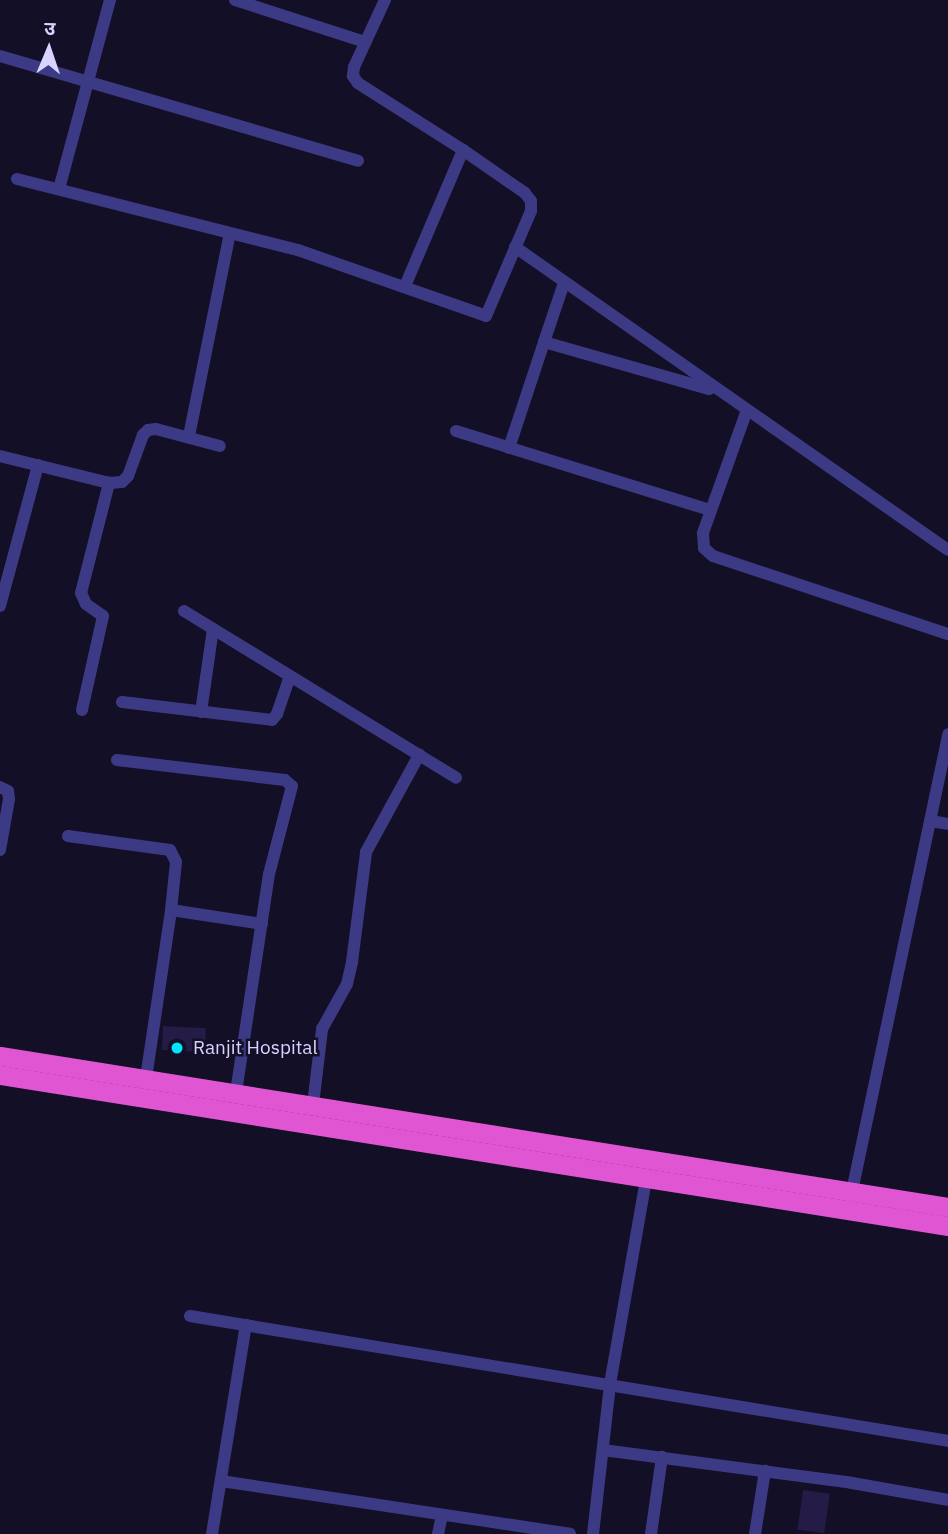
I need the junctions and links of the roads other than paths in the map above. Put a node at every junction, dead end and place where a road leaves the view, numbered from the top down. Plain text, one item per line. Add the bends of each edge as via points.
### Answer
1 (110, 0) edge
2 (235, 0) edge
3 (385, 0) edge
4 (273, 5) edge
5 (365, 42) junction
6 (0, 56) edge
7 (86, 82) junction
8 (463, 150) junction
9 (358, 161) dead end
10 (17, 179) dead end
11 (59, 189) junction
12 (230, 233) junction
13 (515, 247) junction
14 (564, 283) junction
15 (405, 286) junction
16 (544, 342) junction
17 (721, 392) junction
18 (747, 410) junction
19 (456, 431) dead end
20 (189, 436) junction
21 (220, 446) dead end
22 (509, 448) junction
23 (0, 456) edge
24 (38, 465) junction
25 (109, 483) junction
26 (710, 510) junction
27 (948, 550) edge
28 (0, 606) edge
29 (184, 611) dead end
30 (213, 629) junction
31 (948, 634) edge
32 (290, 676) junction
33 (122, 702) dead end
34 (82, 710) dead end
35 (201, 712) junction
36 (948, 734) edge
37 (419, 755) junction
38 (117, 760) dead end
39 (456, 778) dead end
40 (0, 787) edge
41 (930, 821) junction
42 (948, 824) edge
43 (68, 836) dead end
44 (0, 850) edge
45 (171, 910) junction
46 (262, 924) junction
47 (0, 1056) edge
48 (0, 1075) edge
49 (146, 1078) junction
50 (236, 1092) junction
51 (313, 1105) junction
52 (646, 1179) junction
53 (851, 1199) junction
54 (948, 1207) edge
55 (948, 1226) edge
56 (190, 1316) dead end
57 (246, 1325) junction
58 (610, 1384) junction
59 (948, 1441) edge
60 (603, 1450) junction
61 (662, 1457) junction
62 (765, 1471) junction
63 (221, 1481) junction
64 (948, 1500) edge
65 (442, 1515) junction
66 (212, 1534) edge
67 (438, 1534) edge
68 (570, 1534) edge
69 (593, 1534) edge
70 (651, 1534) edge
71 (755, 1534) edge

1 - 7 street
2 - 4 street
3 - 5 street
4 - 5 street
5 - 8 street via 354,67 358,83
6 - 7 street
7 - 9 street
7 - 11 street
8 - 13 street via 531,201
8 - 15 street
10 - 11 street
11 - 12 street
12 - 15 street
12 - 20 street
13 - 14 street
13 - 15 street via 486,316
14 - 16 street
14 - 17 street
16 - 17 street
16 - 22 street
17 - 18 street
18 - 26 street
18 - 27 street
19 - 22 street
20 - 21 street
20 - 25 street via 148,430 128,476 122,482
22 - 26 street
23 - 24 street
24 - 25 street
24 - 28 street
25 - 34 street via 80,593 86,604 103,616
26 - 31 street via 704,548 713,556
29 - 30 street
30 - 32 street
30 - 35 street
32 - 35 street via 272,720
32 - 37 street
33 - 35 street
36 - 41 street
37 - 39 street
37 - 51 street via 366,852 352,962 347,984 322,1030
38 - 46 street via 290,782
40 - 44 street via 8,791 9,799
41 - 42 street
41 - 53 street
43 - 45 street via 170,850 176,862
45 - 46 street
45 - 49 street
46 - 50 street
47 - 49 highway
48 - 52 highway
49 - 50 highway
50 - 51 highway
51 - 53 highway
52 - 53 highway
52 - 58 street
53 - 54 highway
53 - 55 highway
56 - 57 street
57 - 58 street
57 - 63 street
58 - 59 street
58 - 60 street
60 - 61 street
60 - 69 street
61 - 62 street
61 - 70 street
62 - 64 street
62 - 71 street
63 - 65 street
63 - 66 street
65 - 67 street
65 - 68 street

